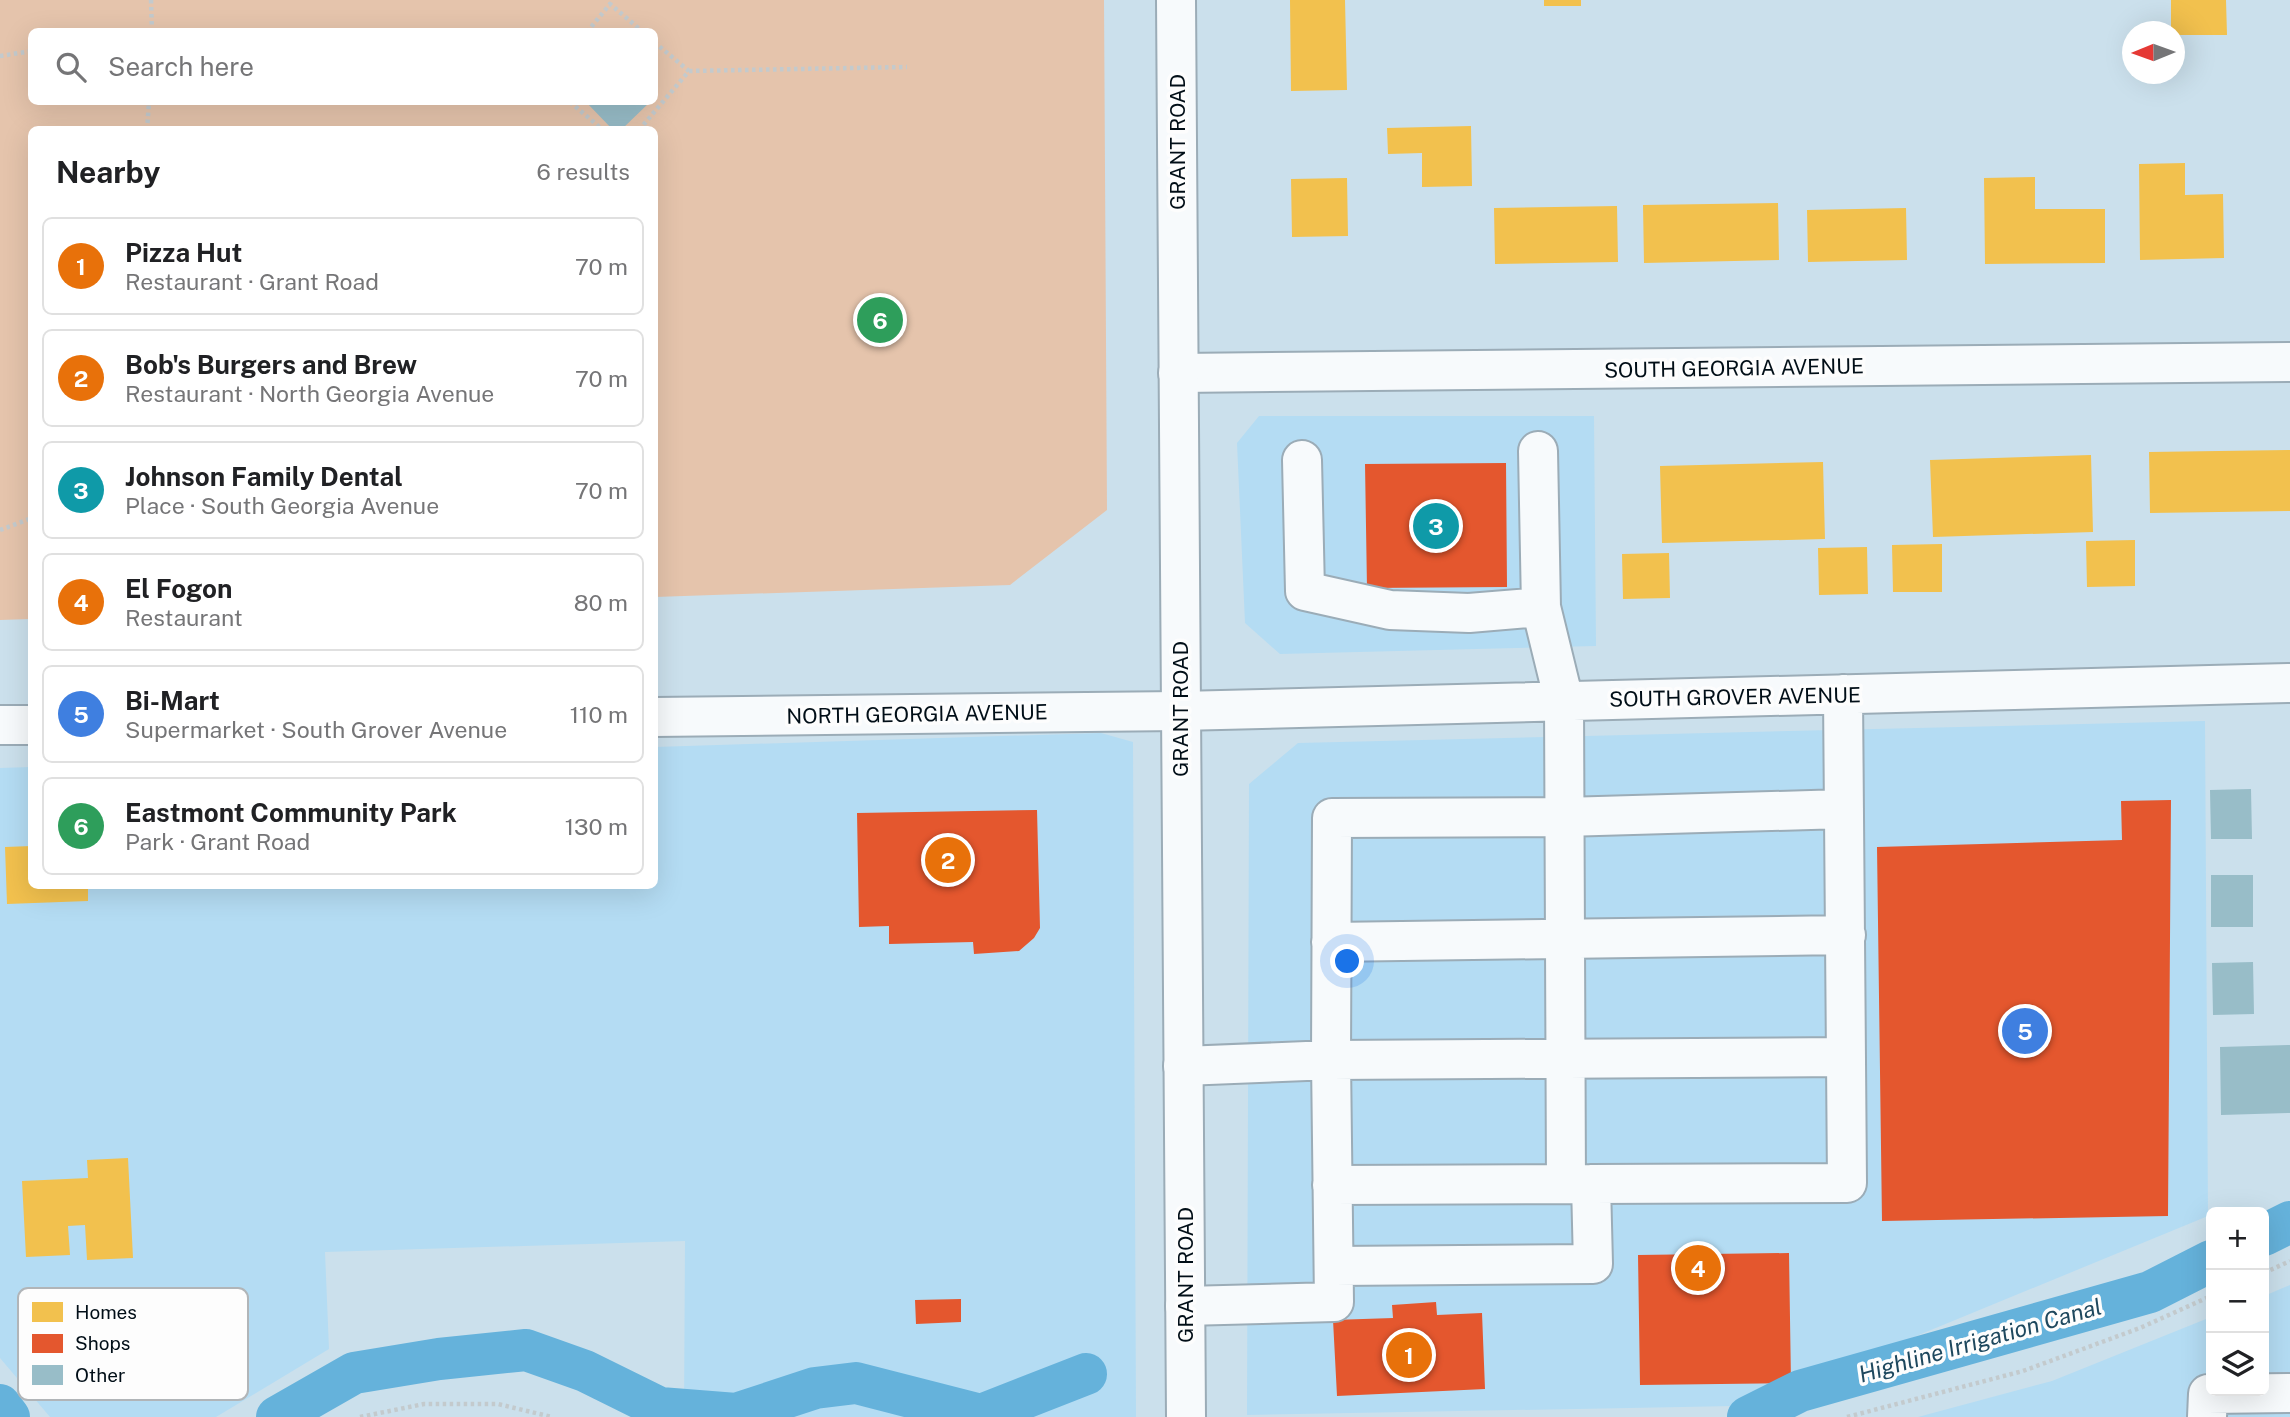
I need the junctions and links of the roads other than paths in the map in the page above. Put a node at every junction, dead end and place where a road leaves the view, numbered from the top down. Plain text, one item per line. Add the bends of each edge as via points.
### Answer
1 (1176, 0) edge
2 (2290, 362) edge
3 (1178, 373) junction
4 (1538, 451) dead end
5 (1302, 460) dead end
6 (1541, 607) junction
7 (2290, 683) edge
8 (1843, 694) junction
9 (1564, 701) junction
10 (1180, 710) junction
11 (658, 717) edge
12 (0, 725) edge
13 (28, 725) edge
14 (1844, 809) junction
15 (1564, 817) junction
16 (1846, 935) junction
17 (1564, 939) junction
18 (1331, 942) junction
19 (1846, 1057) junction
20 (1565, 1058) junction
21 (1331, 1060) junction
22 (1183, 1066) junction
23 (1579, 1184) junction
24 (1332, 1185) junction
25 (1334, 1266) junction
26 (1185, 1306) junction
27 (2290, 1393) edge
28 (1186, 1417) edge
29 (2207, 1417) edge

1 - 3 street, GRANT ROAD
2 - 3 street, SOUTH GEORGIA AVENUE
3 - 10 street, GRANT ROAD
4 - 6 street
5 - 6 street via 1304,591 1390,610 1469,614
6 - 9 street
7 - 8 street, SOUTH GROVER AVENUE
8 - 9 street, SOUTH GROVER AVENUE
8 - 14 street
9 - 10 street, SOUTH GROVER AVENUE
9 - 15 street
10 - 11 street, NORTH GEORGIA AVENUE
10 - 22 street, GRANT ROAD
12 - 13 street
14 - 15 street
14 - 16 street
15 - 17 street
15 - 18 street via 1332,818
16 - 17 street
16 - 19 street
17 - 18 street
17 - 20 street
18 - 21 street
19 - 20 street
19 - 23 street via 1847,1183
20 - 21 street
20 - 23 street
21 - 22 street
21 - 24 street
22 - 26 street, GRANT ROAD
23 - 24 street
23 - 25 street via 1593,1264
24 - 25 street
25 - 26 street via 1334,1302
26 - 28 street, GRANT ROAD
27 - 29 street via 2207,1394

